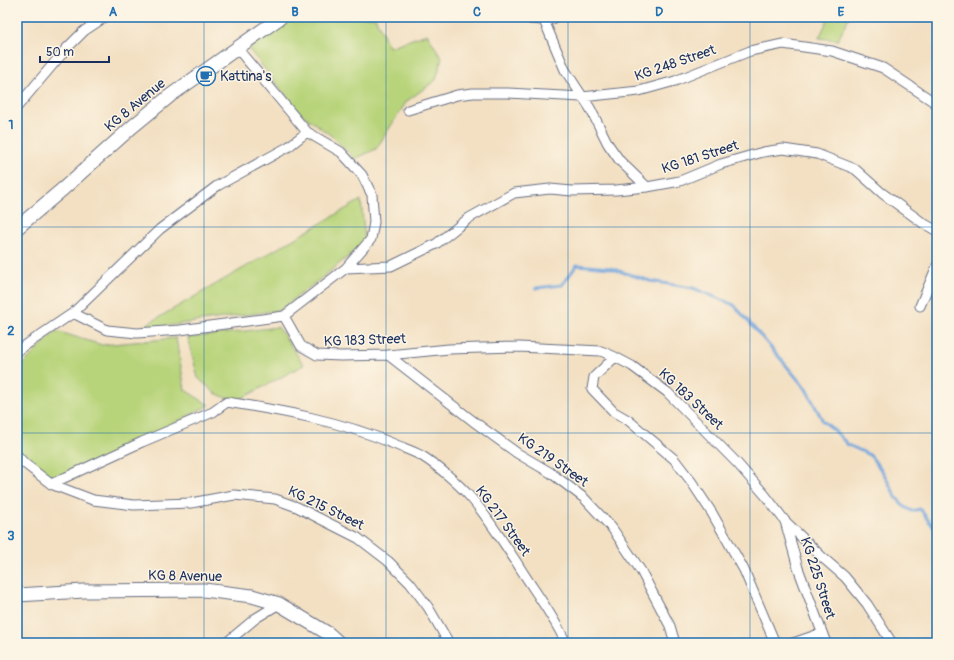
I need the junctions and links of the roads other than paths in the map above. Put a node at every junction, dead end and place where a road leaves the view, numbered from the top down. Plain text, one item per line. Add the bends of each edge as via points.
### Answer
1 (105, 17) edge
2 (281, 17) edge
3 (542, 17) edge
4 (236, 48) junction
5 (582, 97) junction
6 (937, 104) edge
7 (17, 107) edge
8 (408, 110) dead end
9 (307, 132) junction
10 (647, 187) junction
11 (17, 228) edge
12 (937, 230) edge
13 (937, 266) edge
14 (346, 268) junction
15 (920, 306) dead end
16 (73, 313) junction
17 (284, 316) junction
18 (17, 350) edge
19 (388, 355) junction
20 (615, 357) junction
21 (17, 455) edge
22 (51, 484) junction
23 (785, 521) junction
24 (17, 595) edge
25 (279, 604) junction
26 (822, 633) junction
27 (226, 643) edge
28 (339, 643) edge
29 (449, 643) edge
30 (566, 643) edge
31 (675, 643) edge
32 (775, 643) edge
33 (793, 643) edge
34 (826, 643) edge
35 (892, 643) edge

1 - 7 street via 84,30
2 - 4 street, KG 8 Avenue
3 - 5 street, KG 181 Street via 565,70
4 - 9 street
4 - 11 street, KG 8 Avenue via 132,126
5 - 6 street, KG 248 Street via 639,91 675,81 750,51 784,44 832,51 876,65
5 - 8 street, KG 248 Street via 473,93 434,101
5 - 10 street, KG 181 Street via 620,161
9 - 14 street via 341,152 362,175 372,195 374,222 371,239
9 - 16 street via 288,147 217,186 160,229
10 - 12 street, KG 181 Street via 680,181 721,164 783,149 816,154 854,169 882,193 923,223
10 - 14 street via 572,191 550,189 514,193 469,218 436,244 392,266
13 - 15 street
14 - 17 street
16 - 17 street via 107,330 137,333
16 - 18 street
17 - 19 street, KG 183 Street via 301,346 317,355
19 - 20 street, KG 183 Street via 449,349 519,347 601,351
19 - 31 street, KG 219 Street via 473,421 584,498 612,528 641,571 670,626
20 - 23 street, KG 183 Street via 632,366 667,392 736,463
20 - 32 street via 594,377 592,389 614,412 628,420 674,459 691,481 744,570
21 - 22 street, KG 215 Street
22 - 29 street, KG 215 Street via 93,500 134,505 191,503 234,495 275,500 297,507 358,538 388,561 424,601
22 - 30 street, KG 217 Street via 213,412 227,402 277,410 349,427 421,456 471,498 538,595
23 - 26 street, KG 225 Street via 798,568
23 - 35 street, KG 183 Street via 845,577 867,604
24 - 25 street, KG 8 Avenue via 84,591 204,590 252,596
25 - 27 street via 256,618
25 - 28 street, KG 8 Avenue via 329,634
26 - 33 street
26 - 34 street, KG 225 Street

